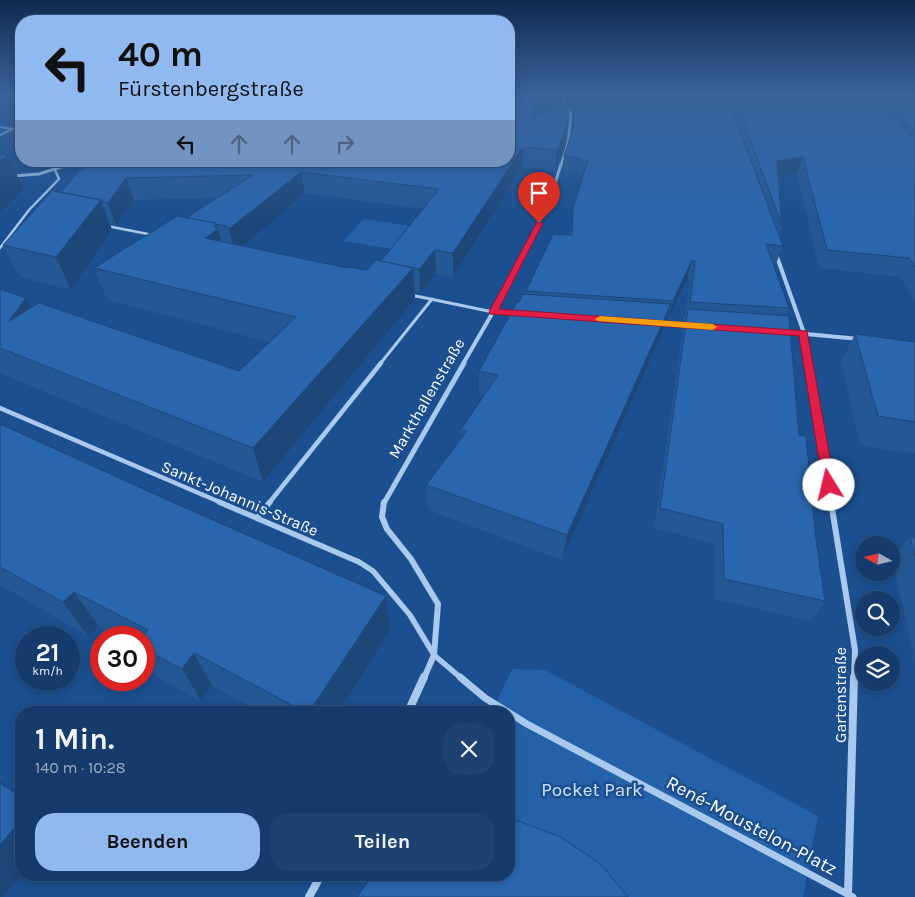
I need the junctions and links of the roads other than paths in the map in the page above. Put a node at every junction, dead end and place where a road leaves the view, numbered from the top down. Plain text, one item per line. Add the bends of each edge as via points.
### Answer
1 (569, 136) edge
2 (62, 167) edge
3 (55, 170) junction
4 (0, 177) edge
5 (29, 210) junction
6 (39, 212) edge
7 (97, 224) edge
8 (156, 236) edge
9 (0, 248) edge
10 (775, 250) edge
11 (404, 293) edge
12 (432, 299) junction
13 (493, 312) junction
14 (522, 314) edge
15 (658, 323) edge
16 (697, 326) edge
17 (774, 331) edge
18 (804, 333) junction
19 (866, 340) edge
20 (0, 408) edge
21 (257, 518) junction
22 (434, 655) junction
23 (411, 706) edge
24 (498, 706) edge
25 (515, 717) edge
26 (318, 881) edge
27 (851, 896) edge
28 (309, 897) edge

1 - 13 street, Markthallenstraße via 556,183 534,235
2 - 3 street
3 - 4 street via 28,176
3 - 5 street via 59,179
5 - 6 street
5 - 9 street
7 - 8 street
10 - 18 street, Gartenstraße
11 - 12 street
12 - 13 street
12 - 21 street
13 - 14 street
13 - 22 street, Markthallenstraße via 384,502 382,517 387,529 411,559 438,604
15 - 16 street
17 - 18 street
18 - 19 street
18 - 27 street, Gartenstraße via 855,650
20 - 21 street, Sankt-Johannis-Straße
21 - 22 street, Sankt-Johannis-Straße via 373,571 410,615
22 - 23 street, Markthallenstraße
22 - 24 street, René-Moustelon-Platz
25 - 27 street, René-Moustelon-Platz
26 - 28 street

